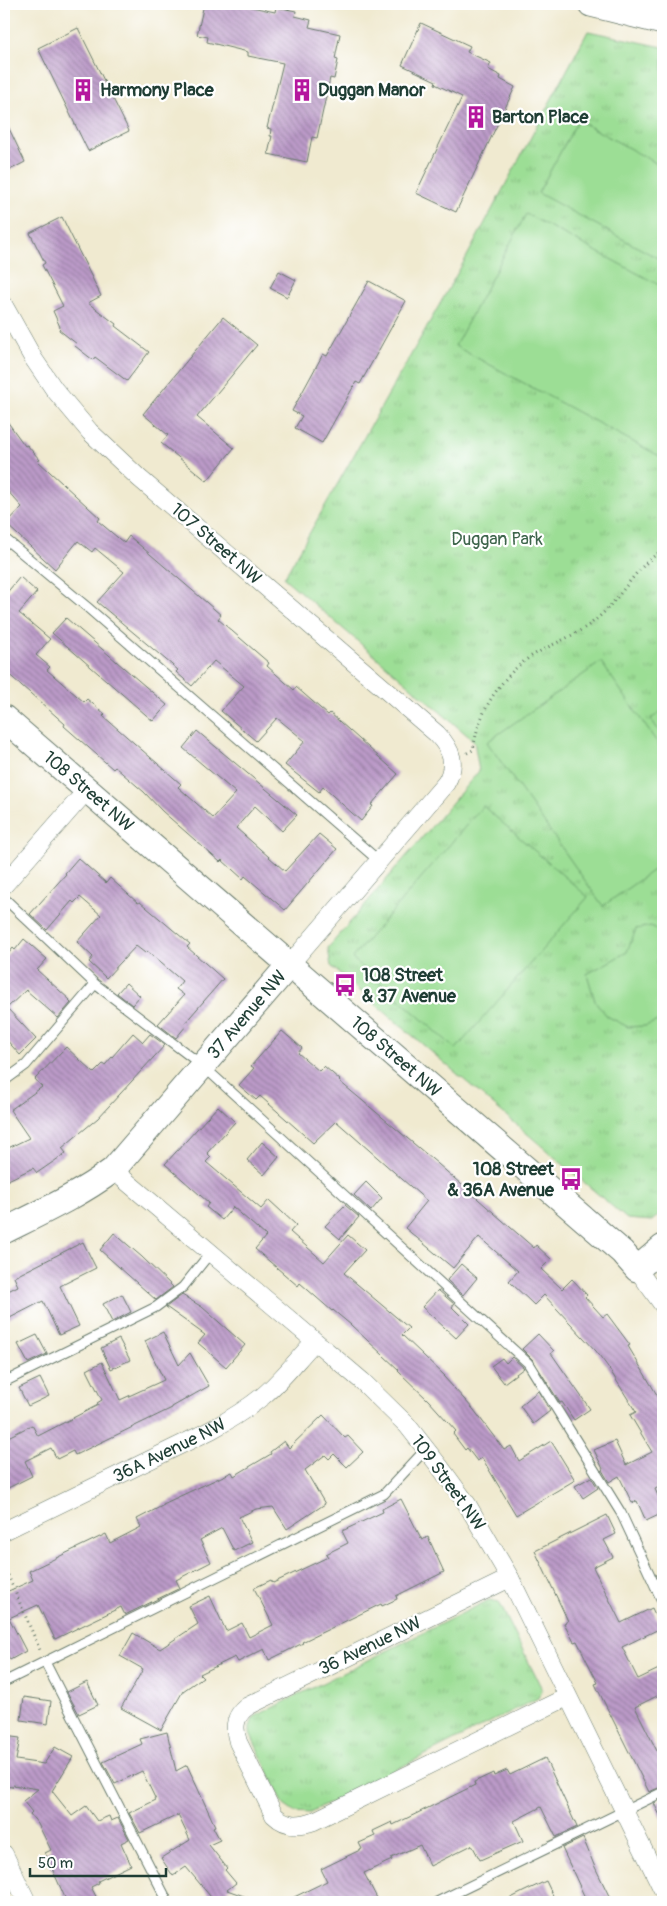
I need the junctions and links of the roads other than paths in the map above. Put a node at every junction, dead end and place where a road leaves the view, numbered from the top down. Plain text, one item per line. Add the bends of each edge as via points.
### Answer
1 (591, 4) edge
2 (663, 22) edge
3 (4, 306) edge
4 (4, 538) edge
5 (4, 718) edge
6 (453, 760) joint
7 (87, 790) junction
8 (379, 862) junction
9 (4, 885) edge
10 (4, 898) edge
11 (290, 964) junction
12 (96, 984) junction
13 (203, 1066) junction
14 (4, 1080) edge
15 (113, 1170) junction
16 (4, 1231) edge
17 (663, 1247) edge
18 (212, 1252) junction
19 (637, 1269) junction
20 (663, 1305) edge
21 (314, 1342) junction
22 (4, 1382) edge
23 (426, 1449) junction
24 (4, 1532) edge
25 (510, 1578) junction
26 (663, 1603) edge
27 (45, 1662) junction
28 (4, 1682) edge
29 (567, 1697) junction
30 (663, 1792) edge
31 (624, 1811) junction
32 (4, 1854) edge
33 (663, 1890) edge
34 (27, 1902) edge
35 (168, 1902) edge
36 (437, 1902) edge

1 - 2 street
3 - 6 street, 107 Street NW via 54,389 90,432 133,473 437,734 448,746
4 - 8 lane
5 - 7 street, 108 Street NW
6 - 8 street, 37 Avenue NW via 446,783
7 - 9 street
7 - 11 street, 108 Street NW
8 - 11 street, 37 Avenue NW
10 - 12 lane
11 - 13 street, 37 Avenue NW
11 - 19 street, 108 Street NW via 622,1252
12 - 13 lane
12 - 14 lane via 26,1065
13 - 15 street, 37 Avenue NW
13 - 26 lane via 528,1363 621,1513
15 - 16 street, 37 Avenue NW via 82,1191
15 - 18 street, 109 Street NW
17 - 19 street
18 - 21 street, 109 Street NW
18 - 22 lane via 183,1287 156,1307
19 - 20 street, 108 Street NW
21 - 23 street, 109 Street NW via 362,1381 407,1425
21 - 24 street, 36A Avenue NW via 281,1379 237,1415
23 - 25 street, 109 Street NW via 467,1504
23 - 27 lane via 384,1494
25 - 29 street, 109 Street NW
25 - 29 street, 36 Avenue NW via 248,1706 236,1720 238,1742 274,1815 289,1825 299,1825 314,1821
27 - 28 lane
27 - 35 lane
29 - 31 street, 109 Street NW
30 - 31 lane
31 - 33 street, 109 Street NW
31 - 36 lane
32 - 34 street

